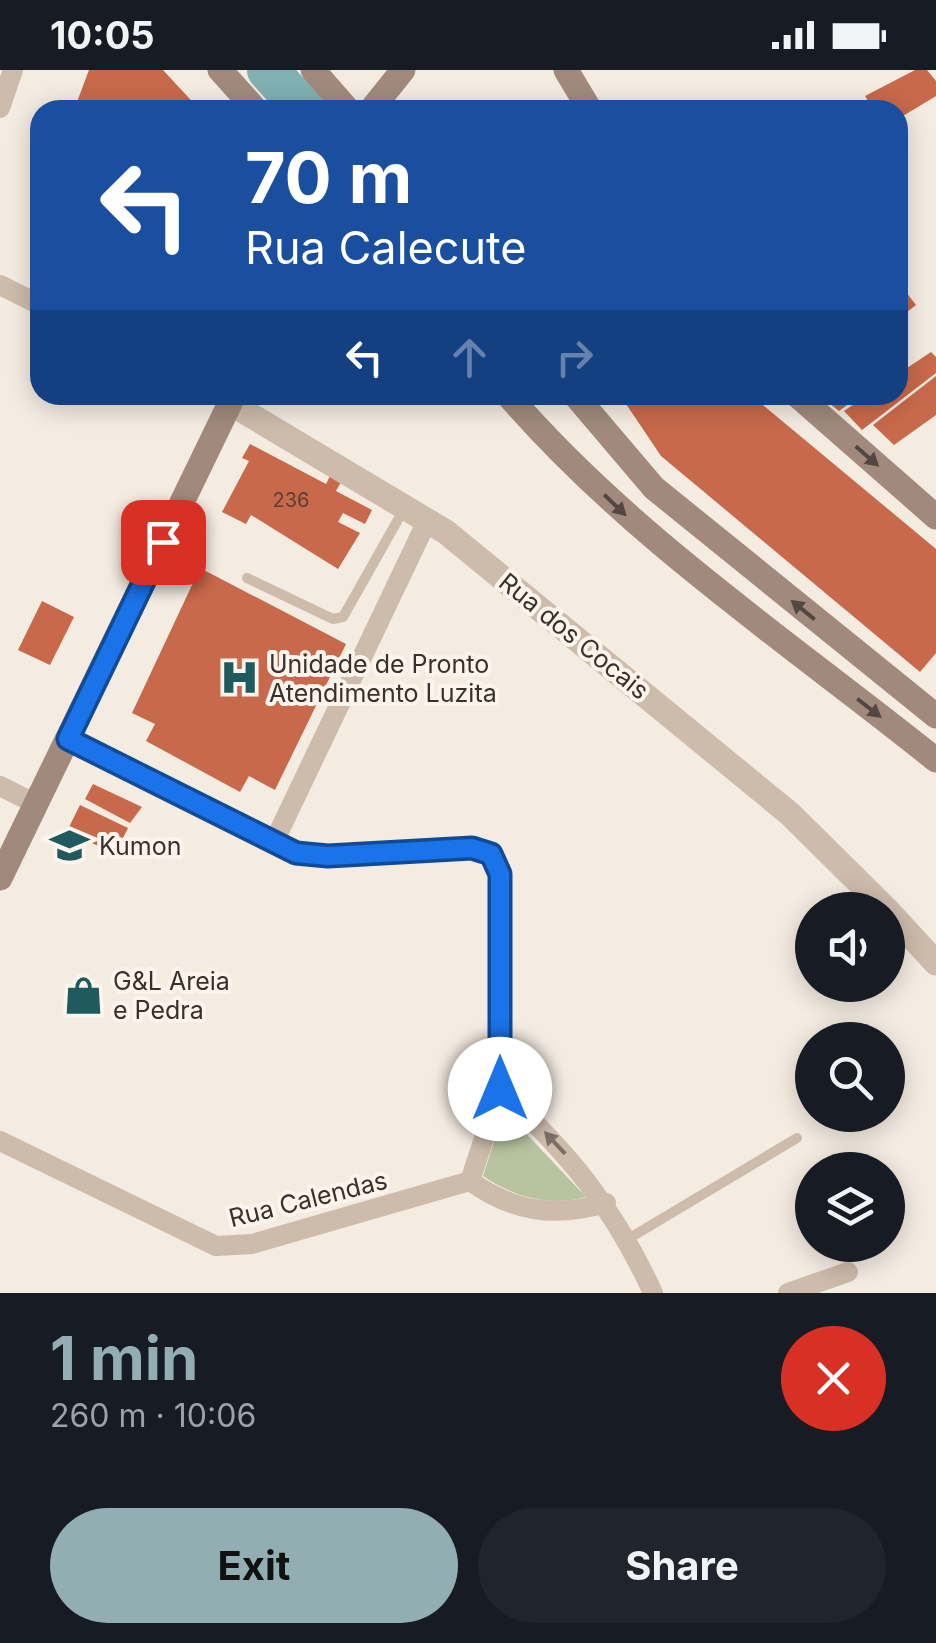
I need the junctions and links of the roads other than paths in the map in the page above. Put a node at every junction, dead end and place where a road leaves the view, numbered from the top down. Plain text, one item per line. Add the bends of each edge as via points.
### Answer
1 (13, 70) edge
2 (220, 70) edge
3 (313, 70) edge
4 (403, 70) edge
5 (566, 70) edge
6 (247, 100) edge
7 (339, 100) edge
8 (379, 100) edge
9 (584, 100) edge
10 (0, 108) edge
11 (0, 285) edge
12 (30, 300) edge
13 (224, 405) edge
14 (238, 405) edge
15 (518, 405) edge
16 (582, 405) edge
17 (809, 405) edge
18 (416, 514) junction
19 (936, 517) edge
20 (248, 578) dead end
21 (935, 713) edge
22 (68, 739) junction
23 (930, 755) edge
24 (0, 786) edge
25 (36, 804) junction
26 (274, 842) junction
27 (0, 878) edge
28 (869, 892) edge
29 (905, 930) edge
30 (936, 964) edge
31 (500, 1089) junction
32 (797, 1138) dead end
33 (0, 1141) edge
34 (470, 1182) junction
35 (606, 1203) junction
36 (628, 1239) junction
37 (848, 1272) dead end
38 (653, 1293) edge
39 (788, 1293) edge

1 - 10 street
2 - 6 main road
3 - 7 main road
4 - 8 main road
5 - 9 main road
11 - 12 street
13 - 22 main road
14 - 18 street, Rua dos Cocais
15 -> 23 main road via 657,544
21 -> 16 main road via 664,498
17 -> 19 main road
18 - 20 lane via 338,619
18 - 26 street
18 - 28 street, Rua dos Cocais via 790,814
21 - 23 lane
22 - 25 main road
22 - 26 street
24 - 25 street
25 - 27 main road
26 - 31 street via 307,856 472,848 491,854 500,874
29 - 30 street, Rua dos Cocais
31 - 34 street
35 -> 31 street
32 - 36 lane
33 - 34 street, Rua Calendas via 216,1246 252,1244
34 - 35 street via 521,1209 564,1212
35 - 36 street
36 - 38 street
37 - 39 street

